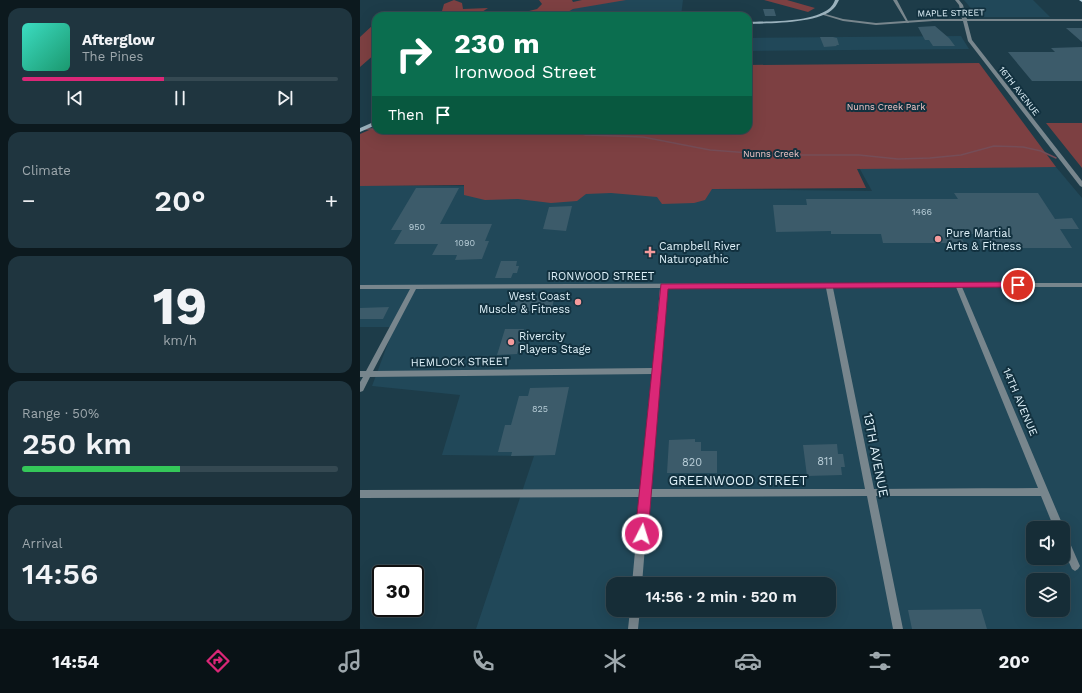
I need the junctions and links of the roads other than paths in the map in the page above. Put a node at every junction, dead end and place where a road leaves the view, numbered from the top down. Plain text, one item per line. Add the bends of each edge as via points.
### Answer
1 (837, 0) edge
2 (895, 0) edge
3 (957, 0) edge
4 (822, 14) junction
5 (965, 20) junction
6 (1082, 20) edge
7 (908, 22) junction
8 (752, 23) edge
9 (372, 125) edge
10 (360, 130) edge
11 (1082, 185) edge
12 (829, 285) junction
13 (958, 285) junction
14 (1082, 285) edge
15 (664, 286) junction
16 (360, 287) edge
17 (414, 287) junction
18 (656, 371) junction
19 (364, 374) edge
20 (360, 389) edge
21 (871, 492) junction
22 (1044, 492) junction
23 (645, 493) junction
24 (360, 494) edge
25 (1057, 521) edge
26 (1070, 554) edge
27 (1075, 566) dead end
28 (638, 577) edge
29 (634, 617) edge
30 (633, 629) edge
31 (898, 629) edge

1 - 4 main road via 832,8
2 - 7 street
3 - 5 street, 16TH AVENUE
4 - 7 street, MAPLE STREET via 876,24
4 - 8 main road via 792,21
5 - 6 street, MAPLE STREET
5 - 7 street, MAPLE STREET
5 - 11 street, 16TH AVENUE via 970,40
9 - 10 main road
12 - 13 street, IRONWOOD STREET
12 - 15 street, IRONWOOD STREET
12 - 21 street, 13TH AVENUE
13 - 14 street, IRONWOOD STREET
13 - 22 street, 14TH AVENUE
15 - 17 street, IRONWOOD STREET
15 - 18 street
16 - 17 street, IRONWOOD STREET
17 - 19 street
18 - 19 street, HEMLOCK STREET
18 - 23 street
19 - 20 street
21 - 22 street, GREENWOOD STREET
21 - 23 street, GREENWOOD STREET
21 - 31 street, 13TH AVENUE
22 - 25 street, 14TH AVENUE
23 - 24 street, GREENWOOD STREET
23 - 28 street
26 - 27 street
29 - 30 street

